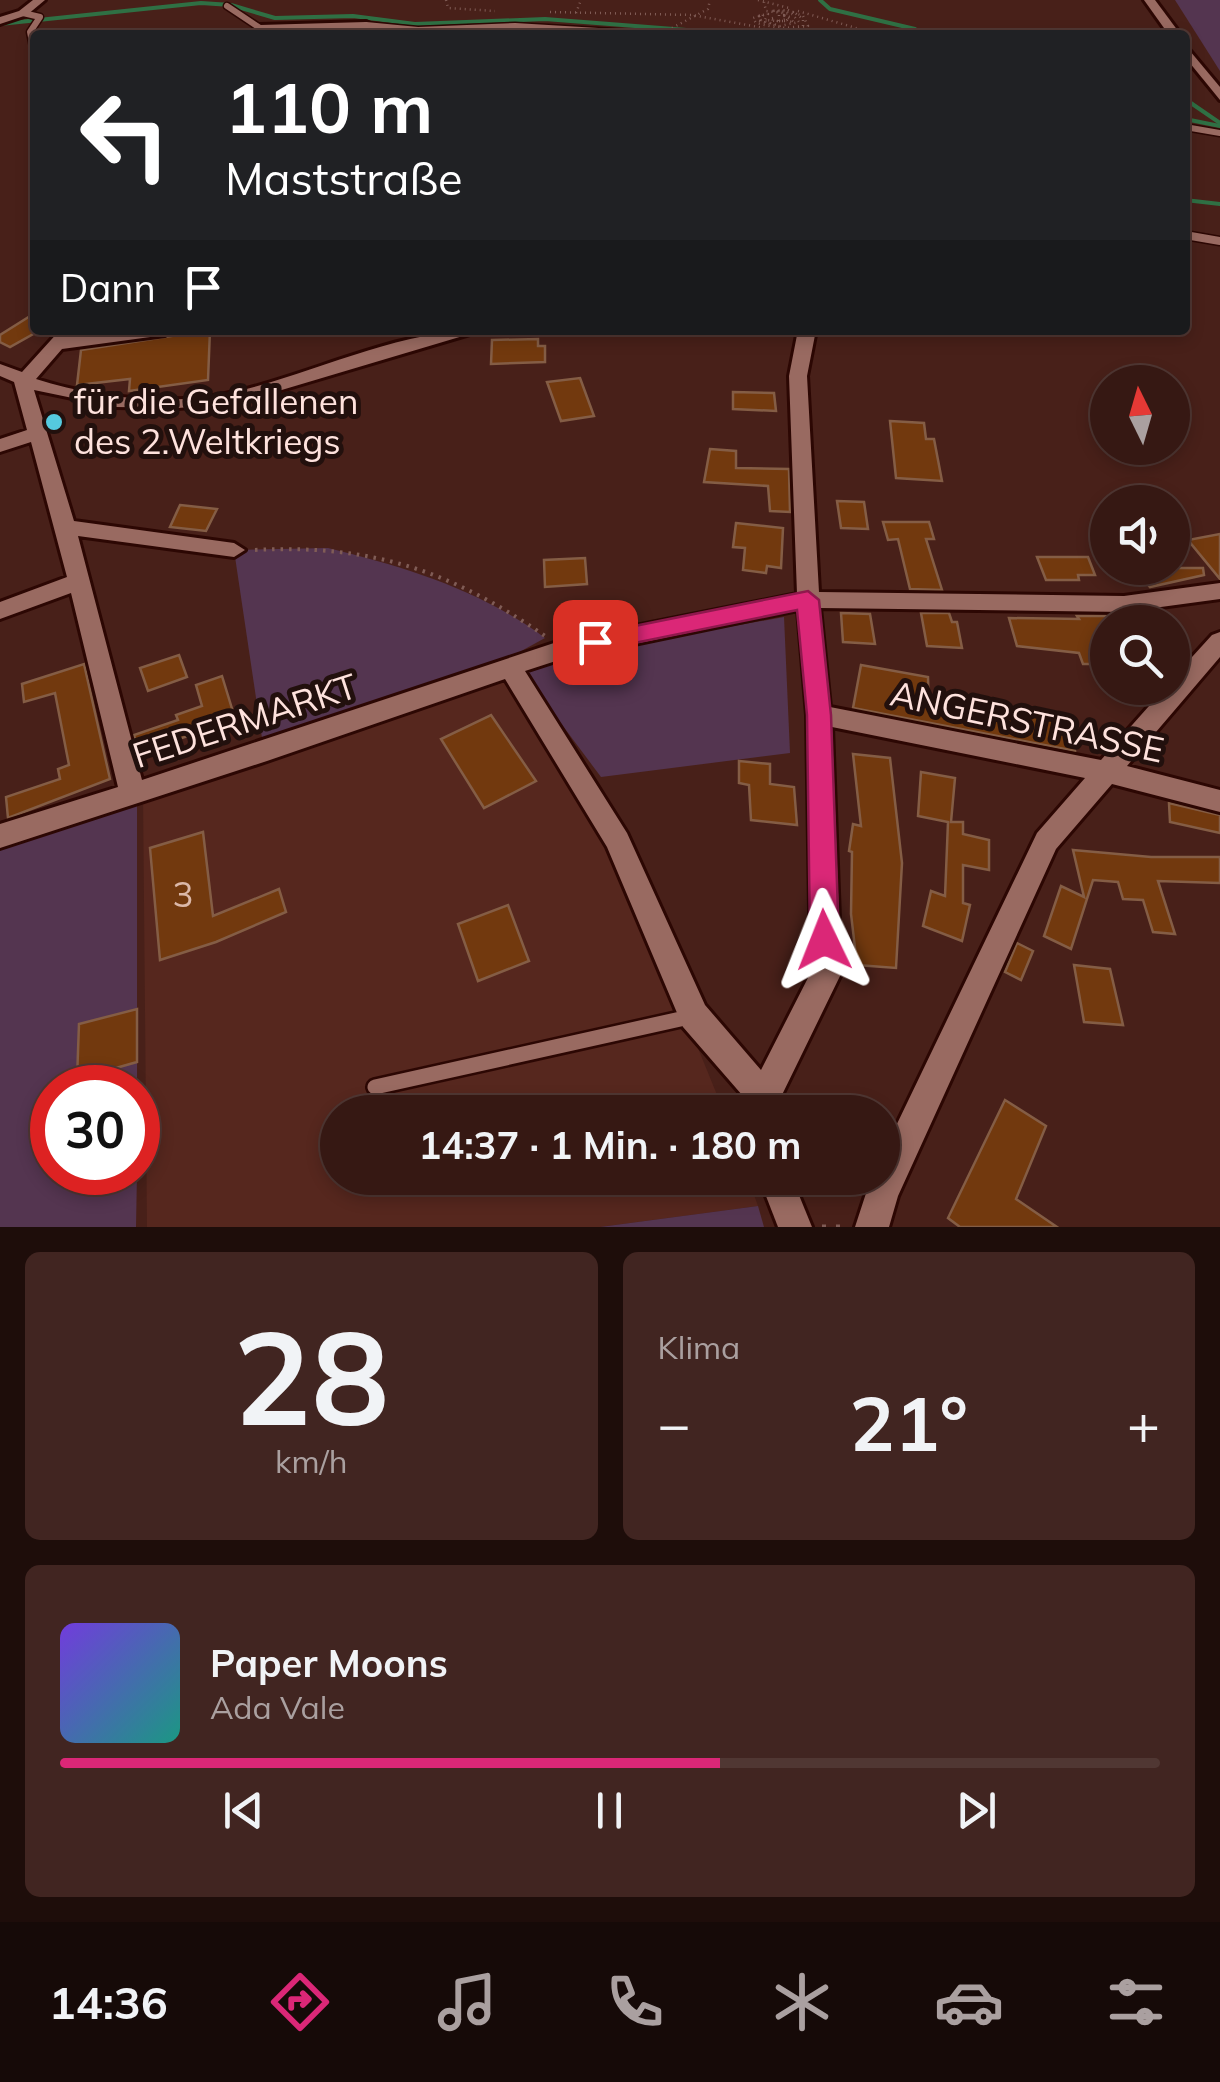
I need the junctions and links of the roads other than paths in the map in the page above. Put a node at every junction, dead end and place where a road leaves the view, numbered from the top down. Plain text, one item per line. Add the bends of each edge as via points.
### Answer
1 (40, 0) edge
2 (1149, 0) edge
3 (227, 6) dead end
4 (24, 13) junction
5 (39, 20) joint
6 (0, 21) edge
7 (32, 30) edge
8 (254, 30) edge
9 (363, 30) edge
10 (418, 30) edge
11 (418, 30) edge
12 (582, 30) edge
13 (1171, 30) edge
14 (1190, 56) edge
15 (1220, 96) edge
16 (1190, 128) edge
17 (1220, 133) edge
18 (1190, 236) edge
19 (1220, 240) edge
20 (93, 335) edge
21 (452, 335) edge
22 (806, 335) edge
23 (64, 337) edge
24 (0, 369) edge
25 (23, 382) junction
26 (38, 434) junction
27 (0, 446) edge
28 (65, 527) junction
29 (234, 550) road end
30 (79, 581) junction
31 (1220, 591) edge
32 (808, 600) junction
33 (0, 610) edge
34 (1220, 640) edge
35 (511, 668) junction
36 (819, 715) junction
37 (1105, 771) junction
38 (133, 795) junction
39 (1220, 801) edge
40 (0, 836) edge
41 (694, 1016) junction
42 (376, 1087) dead end
43 (756, 1095) edge
44 (769, 1095) edge
45 (783, 1195) edge
46 (795, 1227) edge
47 (872, 1227) edge

1 - 4 street
2 - 13 street
3 - 8 lane
4 - 5 lane
4 - 6 street
5 - 7 lane
9 - 11 lane
10 - 12 lane
14 - 15 street
16 - 17 lane
18 - 19 lane
20 - 23 street
21 - 25 street via 208,401 122,400
22 - 32 street via 798,376
23 - 25 street
24 - 25 street
25 - 26 street
26 - 27 street
26 - 28 street
28 - 29 street
28 - 30 street
30 - 33 street
30 - 38 street
31 - 32 street, FEDERMARKT via 1124,604
32 - 35 street, FEDERMARKT via 560,650
32 - 36 street
34 - 37 street
35 - 38 street, FEDERMARKT
35 - 41 street via 618,841
36 - 37 street, ANGERSTRASSE
36 - 44 street via 826,974
37 - 39 street, ANGERSTRASSE
37 - 47 street via 1046,841
38 - 40 street, FEDERMARKT
41 - 42 lane
41 - 43 street
45 - 46 street

